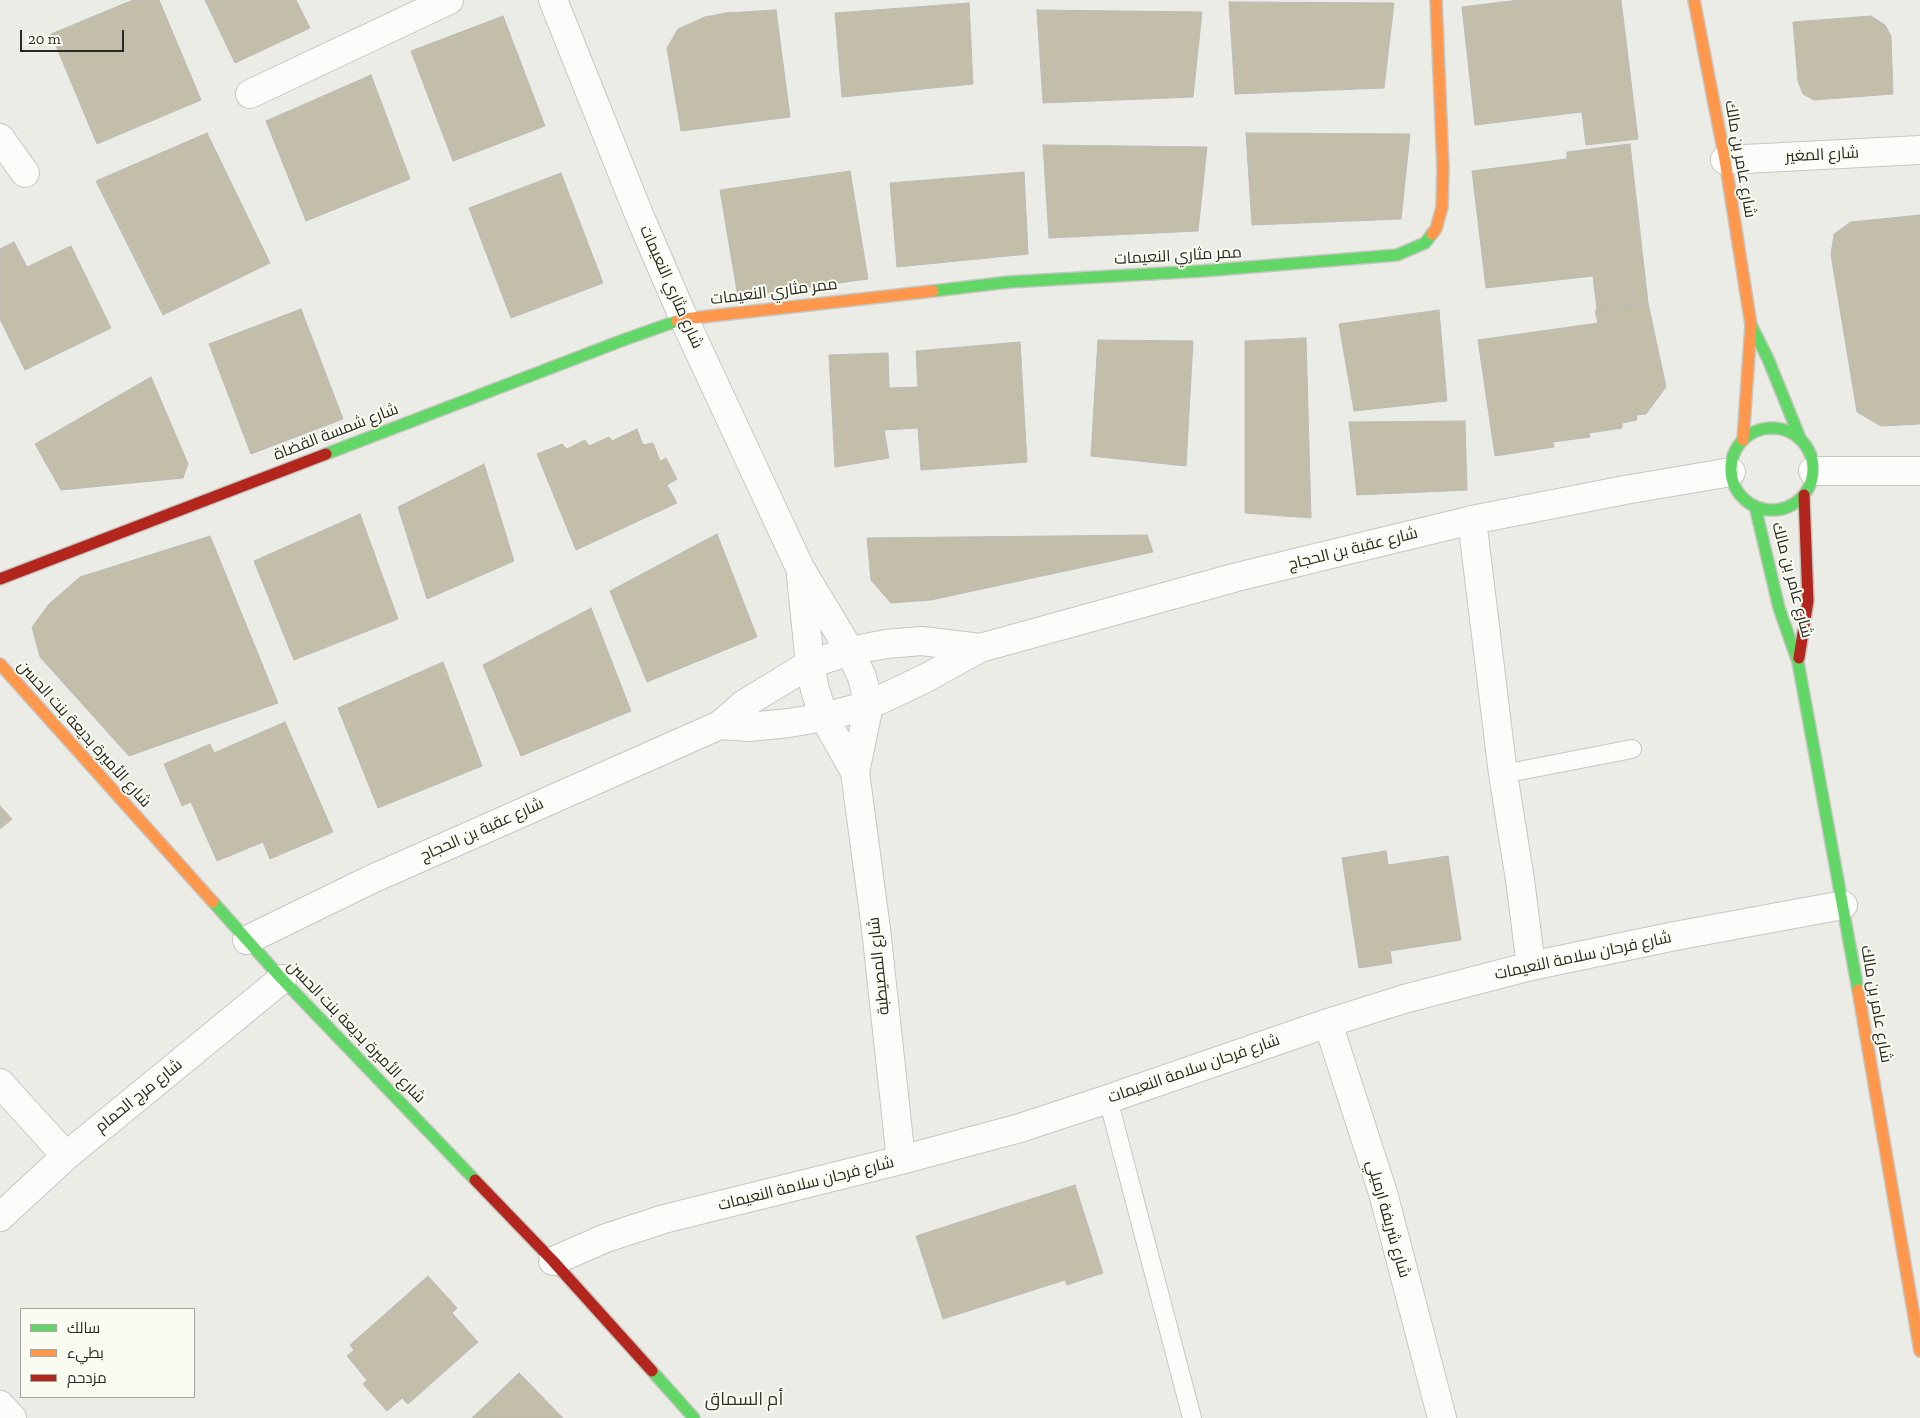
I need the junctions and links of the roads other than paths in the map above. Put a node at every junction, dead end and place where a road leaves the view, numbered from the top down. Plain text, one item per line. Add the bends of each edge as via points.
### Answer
1 (449, 0) edge
2 (553, 0) edge
3 (1436, 0) edge
4 (1694, 0) edge
5 (250, 94) dead end
6 (0, 138) edge
7 (1920, 150) edge
8 (1725, 160) junction
9 (25, 173) dead end
10 (684, 319) junction
11 (1751, 325) junction
12 (1800, 438) junction
13 (1743, 440) junction
14 (1920, 471) edge
15 (1731, 472) junction
16 (1809, 483) junction
17 (1755, 506) junction
18 (1472, 520) junction
19 (800, 568) junction
20 (0, 579) edge
21 (980, 648) junction
22 (850, 651) junction
23 (1798, 662) junction
24 (0, 664) edge
25 (810, 664) junction
26 (870, 705) junction
27 (824, 717) junction
28 (720, 725) junction
29 (1632, 749) dead end
30 (855, 772) junction
31 (1503, 774) junction
32 (1843, 905) junction
33 (247, 940) junction
34 (1530, 966) junction
35 (282, 979) junction
36 (1328, 1023) junction
37 (0, 1083) edge
38 (1108, 1099) junction
39 (66, 1156) junction
40 (901, 1160) junction
41 (0, 1217) edge
42 (553, 1261) junction
43 (1920, 1351) edge
44 (0, 1405) edge
45 (12, 1418) edge
46 (694, 1418) edge
47 (1192, 1418) edge
48 (1442, 1418) edge

1 - 5 street
2 - 10 street, شارع مثاري النعيمات
3 - 10 street, ممر مثاري النعيمات via 1442,207 1436,229 1425,243 1397,255 1009,282
4 - 8 street, شارع عامر بن مالك
6 - 9 street
7 - 8 street, شارع المغير
8 - 11 street, شارع عامر بن مالك
10 - 19 street, شارع مثاري النعيمات
10 - 20 street, شارع شمسة القضاة
11 - 12 street, شارع عامر بن مالك
11 - 13 street, شارع عامر بن مالك
12 - 13 street via 1782,429 1771,428
12 - 16 street via 1812,459
13 - 15 street via 1734,455
14 - 16 street
15 - 17 street via 1739,492
15 - 18 street, شارع عقبة بن الحجاج
16 - 17 street via 1794,504 1780,509
16 - 23 street, شارع عامر بن مالك via 1808,601
17 - 23 street, شارع عامر بن مالك via 1779,608
18 - 21 street, شارع عقبة بن الحجاج via 1237,577
18 - 31 street
19 - 22 street, شارع مثاري النعيمات
19 - 25 street, شارع مثاري النعيمات
21 - 22 street, شارع عقبة بن الحجاج via 922,641
21 - 26 street, شارع عقبة بن الحجاج
22 - 25 street, شارع عقبة بن الحجاج
22 - 26 street, شارع مثاري النعيمات
23 - 32 street, شارع عامر بن مالك
24 - 33 street, شارع الأميرة بديعة بنت الحسن
25 - 27 street, شارع مثاري النعيمات
25 - 28 street, شارع عقبة بن الحجاج via 744,704
26 - 27 street, شارع عقبة بن الحجاج
26 - 30 street, شارع المصيطبة
27 - 28 street, شارع عقبة بن الحجاج via 749,727
27 - 30 street, شارع المصيطبة
28 - 33 street, شارع عقبة بن الحجاج via 372,879
29 - 31 lane
30 - 40 street, شارع المصيطبة
31 - 34 street
32 - 34 street, شارع فرحان سلامة النعيمات
32 - 43 street, شارع عامر بن مالك
33 - 35 street, شارع الأميرة بديعة بنت الحسن
34 - 36 street, شارع فرحان سلامة النعيمات
35 - 39 street, شارع مرج الحمام
35 - 42 street, شارع الأميرة بديعة بنت الحسن
36 - 38 street, شارع فرحان سلامة النعيمات
36 - 48 street, شارع شريفة ارميلي via 1383,1193
37 - 39 street
38 - 40 street, شارع فرحان سلامة النعيمات via 1020,1128
38 - 47 lane
39 - 41 street, شارع مرج الحمام
40 - 42 street, شارع فرحان سلامة النعيمات via 664,1219 606,1238
42 - 46 street, شارع الأميرة بديعة بنت الحسن
44 - 45 street

